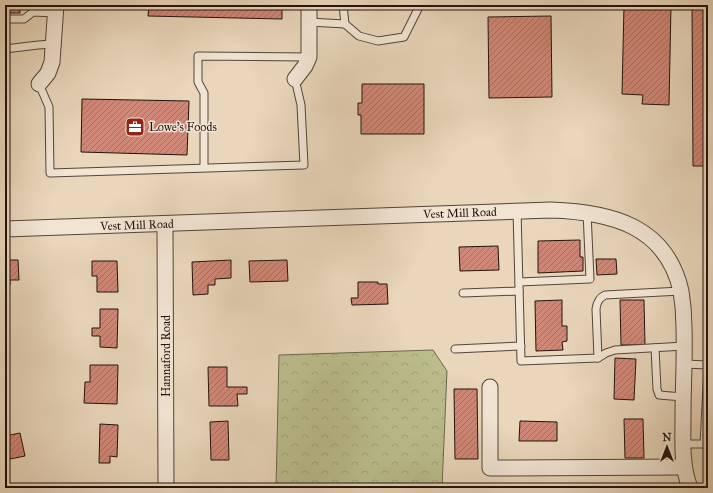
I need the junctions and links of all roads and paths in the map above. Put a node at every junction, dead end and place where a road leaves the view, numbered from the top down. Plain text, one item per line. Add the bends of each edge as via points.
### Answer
1 (309, 5) edge
2 (343, 5) edge
3 (417, 5) edge
4 (33, 9) edge
5 (56, 9) edge
6 (5, 19) edge
7 (309, 22) junction
8 (345, 24) junction
9 (54, 44) junction
10 (5, 49) edge
11 (309, 57) junction
12 (295, 79) joint
13 (39, 84) joint
14 (5, 153) edge
15 (204, 167) junction
16 (5, 188) edge
17 (517, 211) junction
18 (587, 212) junction
19 (165, 224) junction
20 (5, 229) edge
21 (519, 282) junction
22 (519, 291) junction
23 (681, 291) junction
24 (462, 293) dead end
25 (521, 346) junction
26 (685, 346) junction
27 (655, 348) junction
28 (455, 349) dead end
29 (598, 358) junction
30 (684, 364) junction
31 (708, 366) edge
32 (490, 387) dead end
33 (683, 397) junction
34 (683, 444) junction
35 (684, 467) junction
36 (166, 488) edge
37 (690, 488) edge

1 - 7 street
2 - 8 lane
3 - 8 lane via 418,9 404,36 378,41 359,36
4 - 5 lane
4 - 6 lane via 24,19
5 - 9 street
7 - 8 lane
7 - 11 street
9 - 10 lane
9 - 13 street via 48,73
11 - 12 street via 306,66
11 - 15 lane via 198,56 198,82 204,93
12 - 15 lane via 301,105 304,165
13 - 15 lane via 49,108 50,172
14 - 16 lane
17 - 18 street, Vest Mill Road
17 - 19 street, Vest Mill Road
17 - 21 lane
18 - 21 lane via 590,279
18 - 23 street, Vest Mill Road via 620,220 644,234 666,257
19 - 20 street, Vest Mill Road
19 - 36 street, Hannaford Road
21 - 22 lane
22 - 24 lane
22 - 25 lane
23 - 26 street, Vest Mill Road
23 - 29 lane via 605,295 600,298 596,309
25 - 28 lane
25 - 29 lane via 521,361
26 - 27 lane
26 - 30 street, Vest Mill Road
27 - 29 lane via 615,350 606,352
27 - 33 lane via 659,395
30 - 31 lane
30 - 33 street, Vest Mill Road
31 - 34 lane via 704,444
32 - 35 street via 490,468
33 - 34 street, Vest Mill Road
34 - 35 street, Vest Mill Road
35 - 37 street, Vest Mill Road

